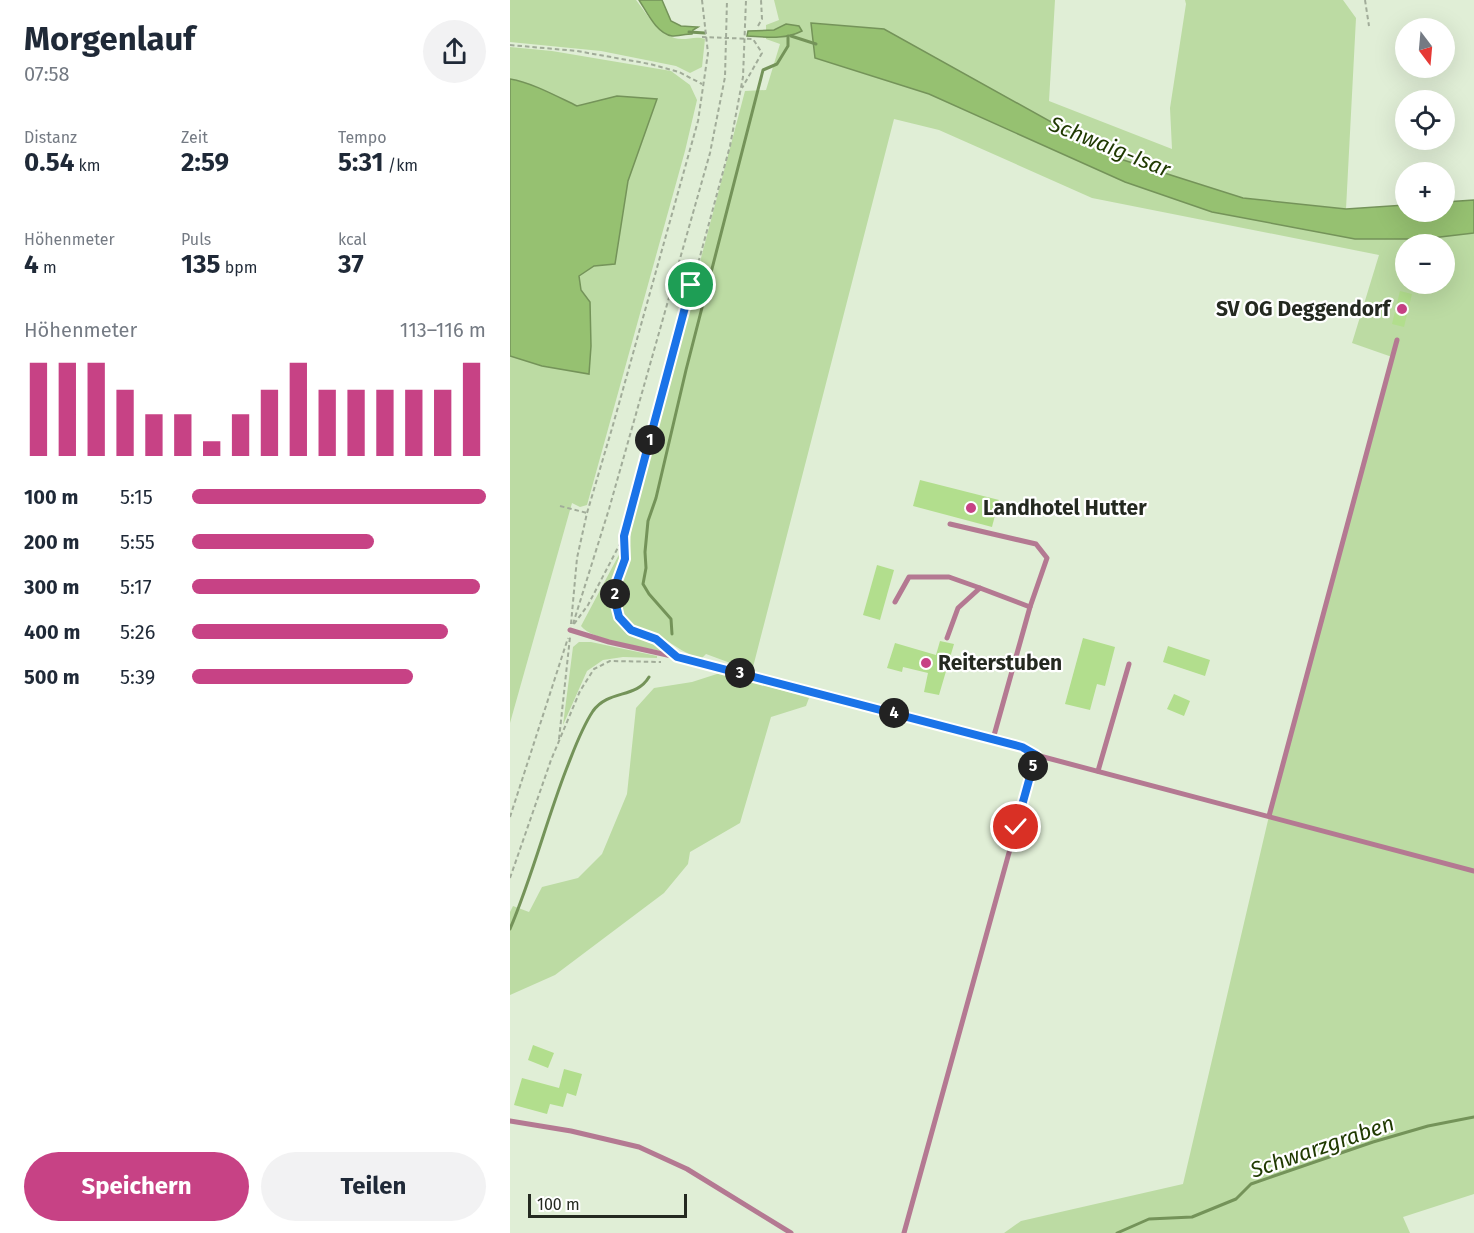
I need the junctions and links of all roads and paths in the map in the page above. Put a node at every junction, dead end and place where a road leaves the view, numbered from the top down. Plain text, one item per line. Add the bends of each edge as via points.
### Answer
1 (702, 0) edge
2 (727, 0) edge
3 (746, 0) edge
4 (760, 0) edge
5 (1365, 0) edge
6 (758, 26) dead end
7 (1369, 26) dead end
8 (702, 37) dead end
9 (707, 37) junction
10 (726, 38) junction
11 (744, 38) junction
12 (510, 45) edge
13 (703, 85) junction
14 (740, 91) junction
15 (1397, 340) dead end
16 (560, 506) dead end
17 (587, 513) junction
18 (950, 524) dead end
19 (980, 588) junction
20 (895, 602) dead end
21 (1030, 607) junction
22 (570, 630) junction
23 (947, 638) dead end
24 (677, 657) junction
25 (1129, 664) dead end
26 (993, 739) junction
27 (1036, 755) junction
28 (1098, 771) junction
29 (1269, 816) junction
30 (510, 817) edge
31 (1474, 871) edge
32 (510, 878) edge
33 (510, 1121) edge
34 (791, 1233) edge
35 (904, 1233) edge

1 - 9 path
2 - 10 path
3 - 11 path
4 - 6 path via 762,19
5 - 7 path
8 - 9 path
9 - 10 path
9 - 13 path
10 - 11 path
10 - 22 path via 725,77 710,153 609,509
11 - 14 path
11 - 14 path via 753,39 762,53
12 - 13 path via 577,51 650,64 680,72
13 - 17 path via 698,121
14 - 24 path via 730,146 624,536 625,559 617,581 615,601 619,617 631,630 656,639
15 - 29 lane
16 - 17 path
17 - 22 path via 577,558
18 - 21 lane via 1036,544 1047,558
19 - 20 lane via 949,577 909,577
19 - 21 lane
19 - 23 lane via 958,609
21 - 26 lane
22 - 24 lane
22 - 30 path
24 - 26 lane
24 - 32 path via 656,663 610,661 594,669 579,692 551,760
25 - 28 lane
26 - 27 lane
27 - 28 lane
27 - 35 lane
28 - 29 lane
29 - 31 lane
33 - 34 lane via 639,1147 687,1169

